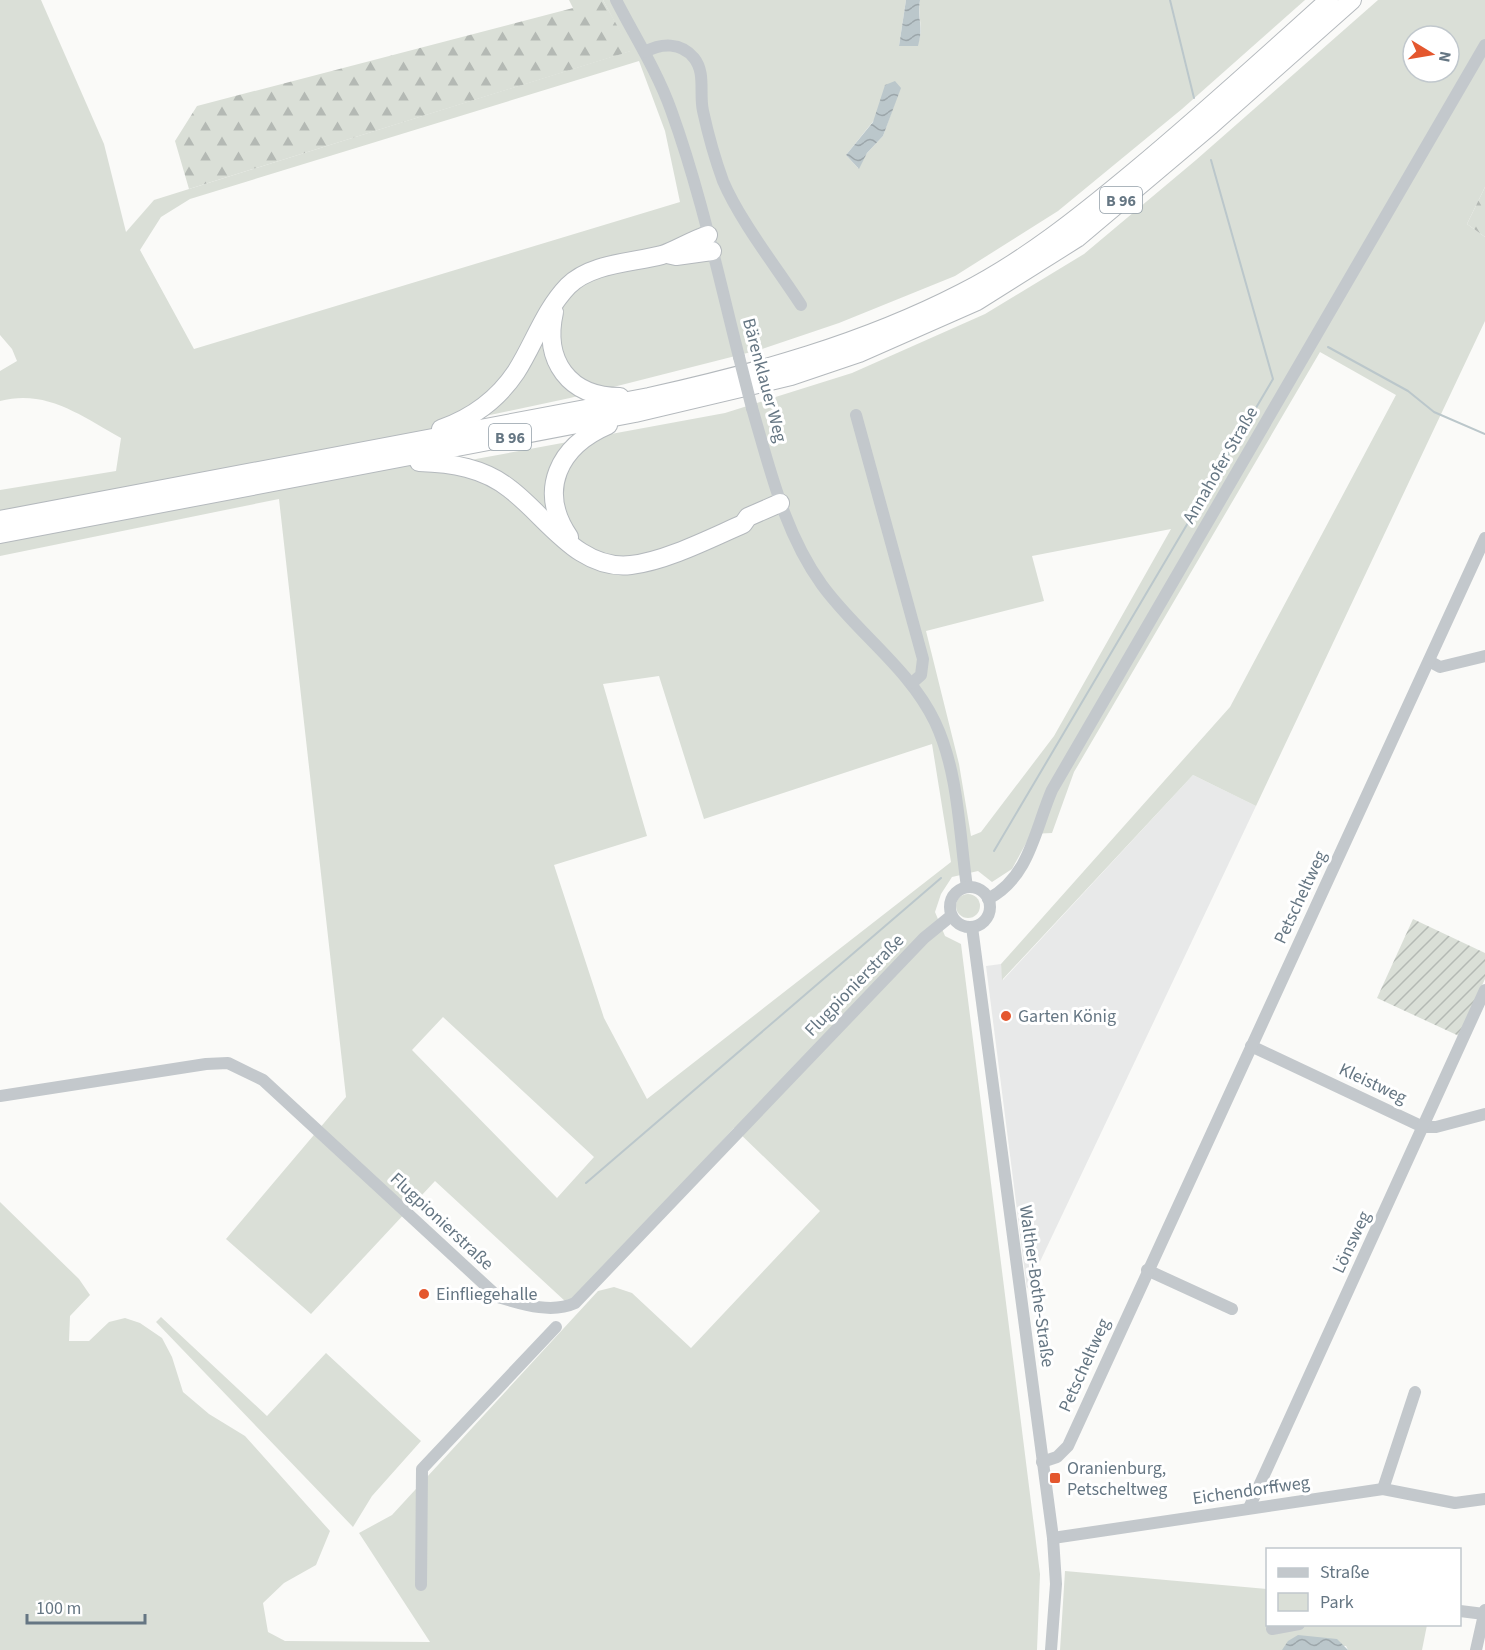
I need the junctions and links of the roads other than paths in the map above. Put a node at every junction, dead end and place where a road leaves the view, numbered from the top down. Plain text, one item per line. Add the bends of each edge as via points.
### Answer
1 (616, 0) edge
2 (1329, 0) edge
3 (1352, 0) edge
4 (1485, 45) edge
5 (645, 52) junction
6 (710, 243) junction
7 (561, 296) junction
8 (801, 305) dead end
9 (649, 397) junction
10 (635, 413) junction
11 (855, 415) dead end
12 (400, 444) junction
13 (385, 461) junction
14 (782, 509) junction
15 (0, 520) edge
16 (0, 534) edge
17 (1485, 537) edge
18 (574, 546) junction
19 (1485, 656) edge
20 (1429, 662) junction
21 (912, 683) junction
22 (967, 887) junction
23 (988, 899) junction
24 (951, 916) junction
25 (972, 927) junction
26 (1485, 990) edge
27 (1251, 1046) junction
28 (0, 1096) edge
29 (1485, 1114) edge
30 (1424, 1127) junction
31 (1147, 1270) junction
32 (1232, 1309) dead end
33 (556, 1327) dead end
34 (1415, 1392) dead end
35 (1042, 1462) junction
36 (1383, 1489) junction
37 (1485, 1499) edge
38 (1249, 1508) junction
39 (1053, 1538) junction
40 (421, 1585) dead end
41 (1461, 1611) edge
42 (1485, 1612) edge
43 (1288, 1626) edge
44 (1483, 1627) edge
45 (1272, 1629) dead end
46 (1051, 1650) edge
47 (1476, 1650) edge

1 - 5 street, Bärenklauer Weg
2 - 9 highway, B 96 via 1201,116 1066,228 964,292 856,340 725,380
3 - 10 highway, B 96 via 1077,238 977,301 859,353 800,373
4 - 23 street, Annahofer Straße via 1052,790 1028,858 1017,875
5 - 6 street, Bärenklauer Weg via 671,109
5 - 8 street via 669,45 689,52 696,60 703,109 724,181
6 - 7 highway via 593,271 568,286
6 - 14 street, Bärenklauer Weg, bridge
7 - 9 highway via 550,334 553,356 562,372 577,386 594,394
7 - 12 highway via 542,322 516,372 487,404 453,425
9 - 12 highway, B 96
10 - 13 highway, B 96
10 - 18 highway via 583,437 560,466 554,500 564,531
11 - 21 street via 923,659 921,675
12 - 15 highway, B 96
13 - 16 highway, B 96
13 - 18 highway via 437,462 475,470 511,489
14 - 18 highway via 752,525 743,524 652,561 630,565 594,559
14 - 21 street, Bärenklauer Weg via 822,584
17 - 20 street, Petscheltweg
19 - 20 street via 1440,667
20 - 27 street, Petscheltweg
21 - 22 street, Bärenklauer Weg via 935,722 951,771
22 - 23 street via 979,889
22 - 24 street via 952,898
23 - 25 street via 988,916
24 - 25 street via 959,924
24 - 28 street, Flugpionierstraße via 924,938 575,1303 566,1307 523,1305 498,1297 263,1080 228,1063
25 - 35 street, Walther-Bothe-Straße
26 - 30 street, Lönsweg
27 - 30 street, Kleistweg
27 - 31 street, Petscheltweg
29 - 30 street
30 - 38 street, Lönsweg
31 - 32 street
31 - 35 street, Petscheltweg via 1068,1446 1057,1457
33 - 40 street via 422,1469
34 - 36 street
35 - 39 street, Walther-Bothe-Straße
36 - 37 street, Eichendorffweg via 1455,1503
36 - 38 street, Eichendorffweg
38 - 39 street, Eichendorffweg
39 - 46 street, Walther-Bothe-Straße via 1056,1570
41 - 42 street
42 - 44 street
43 - 45 street
44 - 47 street

